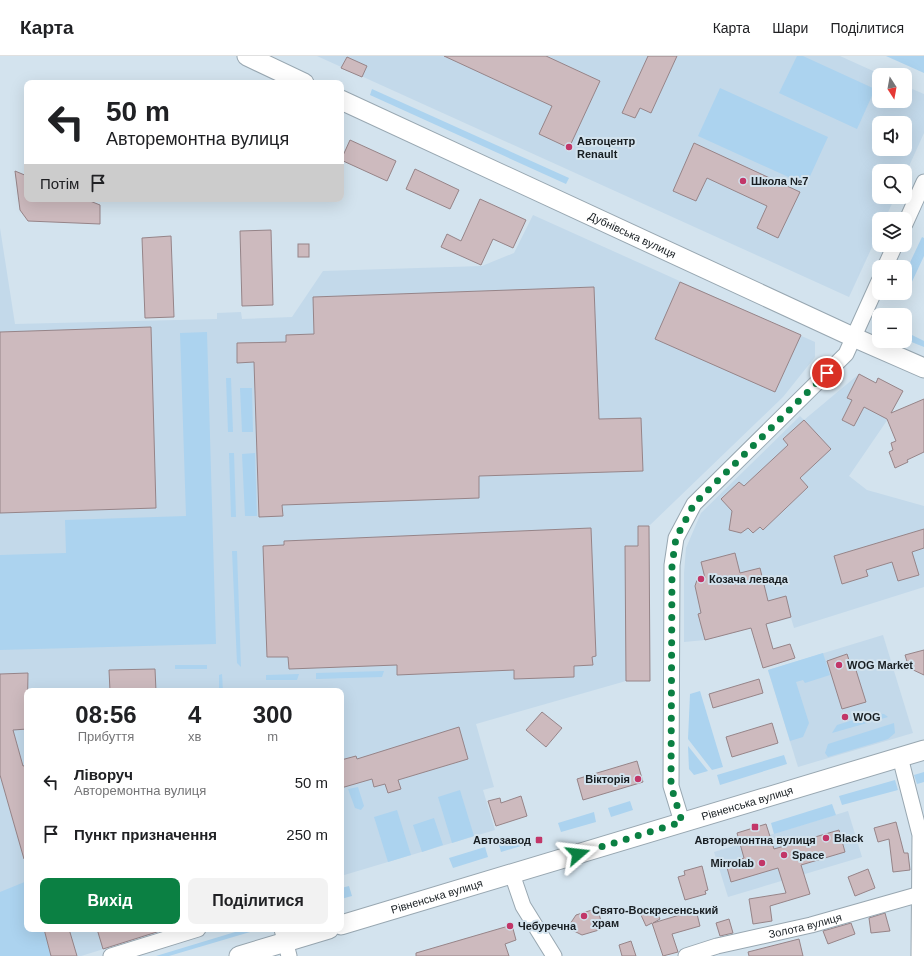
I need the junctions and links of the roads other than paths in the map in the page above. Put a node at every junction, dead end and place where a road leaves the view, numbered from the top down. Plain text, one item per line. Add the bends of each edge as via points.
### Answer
1 (247, 56) edge
2 (298, 80) edge
3 (344, 101) edge
4 (924, 182) edge
5 (910, 212) edge
6 (872, 296) edge
7 (853, 337) junction
8 (924, 368) edge
9 (924, 750) edge
10 (900, 757) junction
11 (682, 822) junction
12 (512, 874) junction
13 (922, 893) edge
14 (344, 924) edge
15 (188, 932) edge
16 (319, 932) edge
17 (286, 942) edge
18 (111, 956) edge
19 (239, 956) edge
20 (554, 956) edge
21 (686, 956) edge
22 (919, 956) edge

1 - 2 main road
3 - 7 main road, Дубнівська вулиця
4 - 5 street
6 - 7 street
7 - 8 main road, Дубнівська вулиця
7 - 11 street via 846,354 694,504 676,538 672,565 671,786
9 - 10 main road, Рівненська вулиця
10 - 11 main road, Рівненська вулиця
10 - 13 street via 920,835
11 - 12 main road, Рівненська вулиця
12 - 14 main road, Рівненська вулиця
12 - 20 street via 523,906
13 - 21 street, Золота вулиця via 811,926 717,946
13 - 22 street
15 - 18 street
16 - 17 main road
17 - 19 main road

